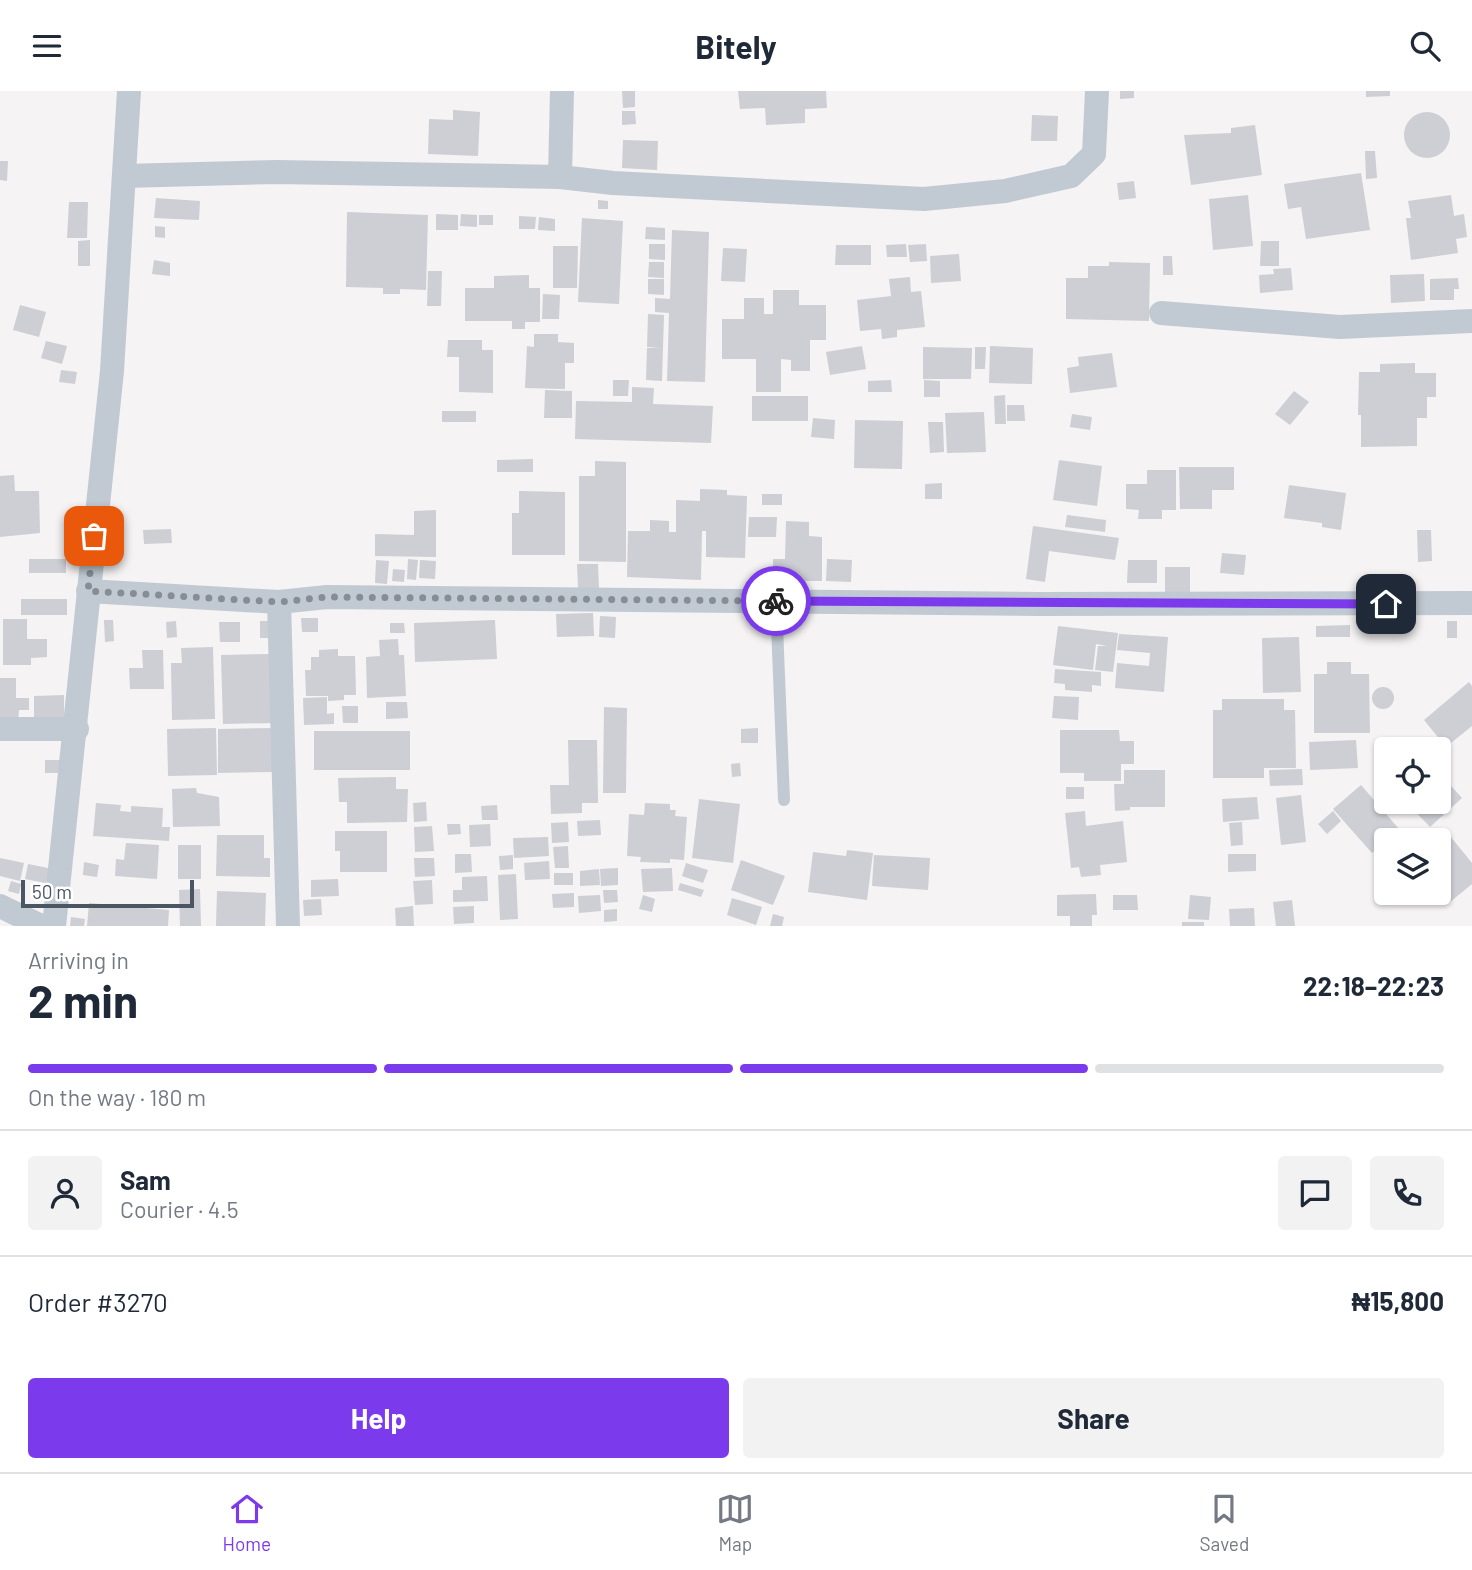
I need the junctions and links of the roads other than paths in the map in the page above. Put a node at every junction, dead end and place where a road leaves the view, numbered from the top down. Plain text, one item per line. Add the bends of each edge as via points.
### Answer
1 (129, 91) edge
2 (562, 91) edge
3 (1097, 91) edge
4 (124, 177) junction
5 (560, 177) junction
6 (1161, 313) dead end
7 (1472, 321) edge
8 (88, 591) junction
9 (776, 601) junction
10 (279, 602) junction
11 (1472, 603) edge
12 (0, 729) edge
13 (77, 729) junction
14 (784, 800) dead end
15 (0, 906) edge
16 (41, 926) edge
17 (54, 926) edge
18 (288, 926) edge

1 - 4 street
2 - 5 street
3 - 5 street via 1094,154 1071,176 1005,191 924,199
4 - 5 street via 277,172
4 - 8 street via 112,371
6 - 7 street via 1340,327
8 - 10 street
8 - 13 street
9 - 10 street via 327,597
9 - 11 street
9 - 14 lane
10 - 18 street
12 - 13 street
13 - 17 street
15 - 16 street

